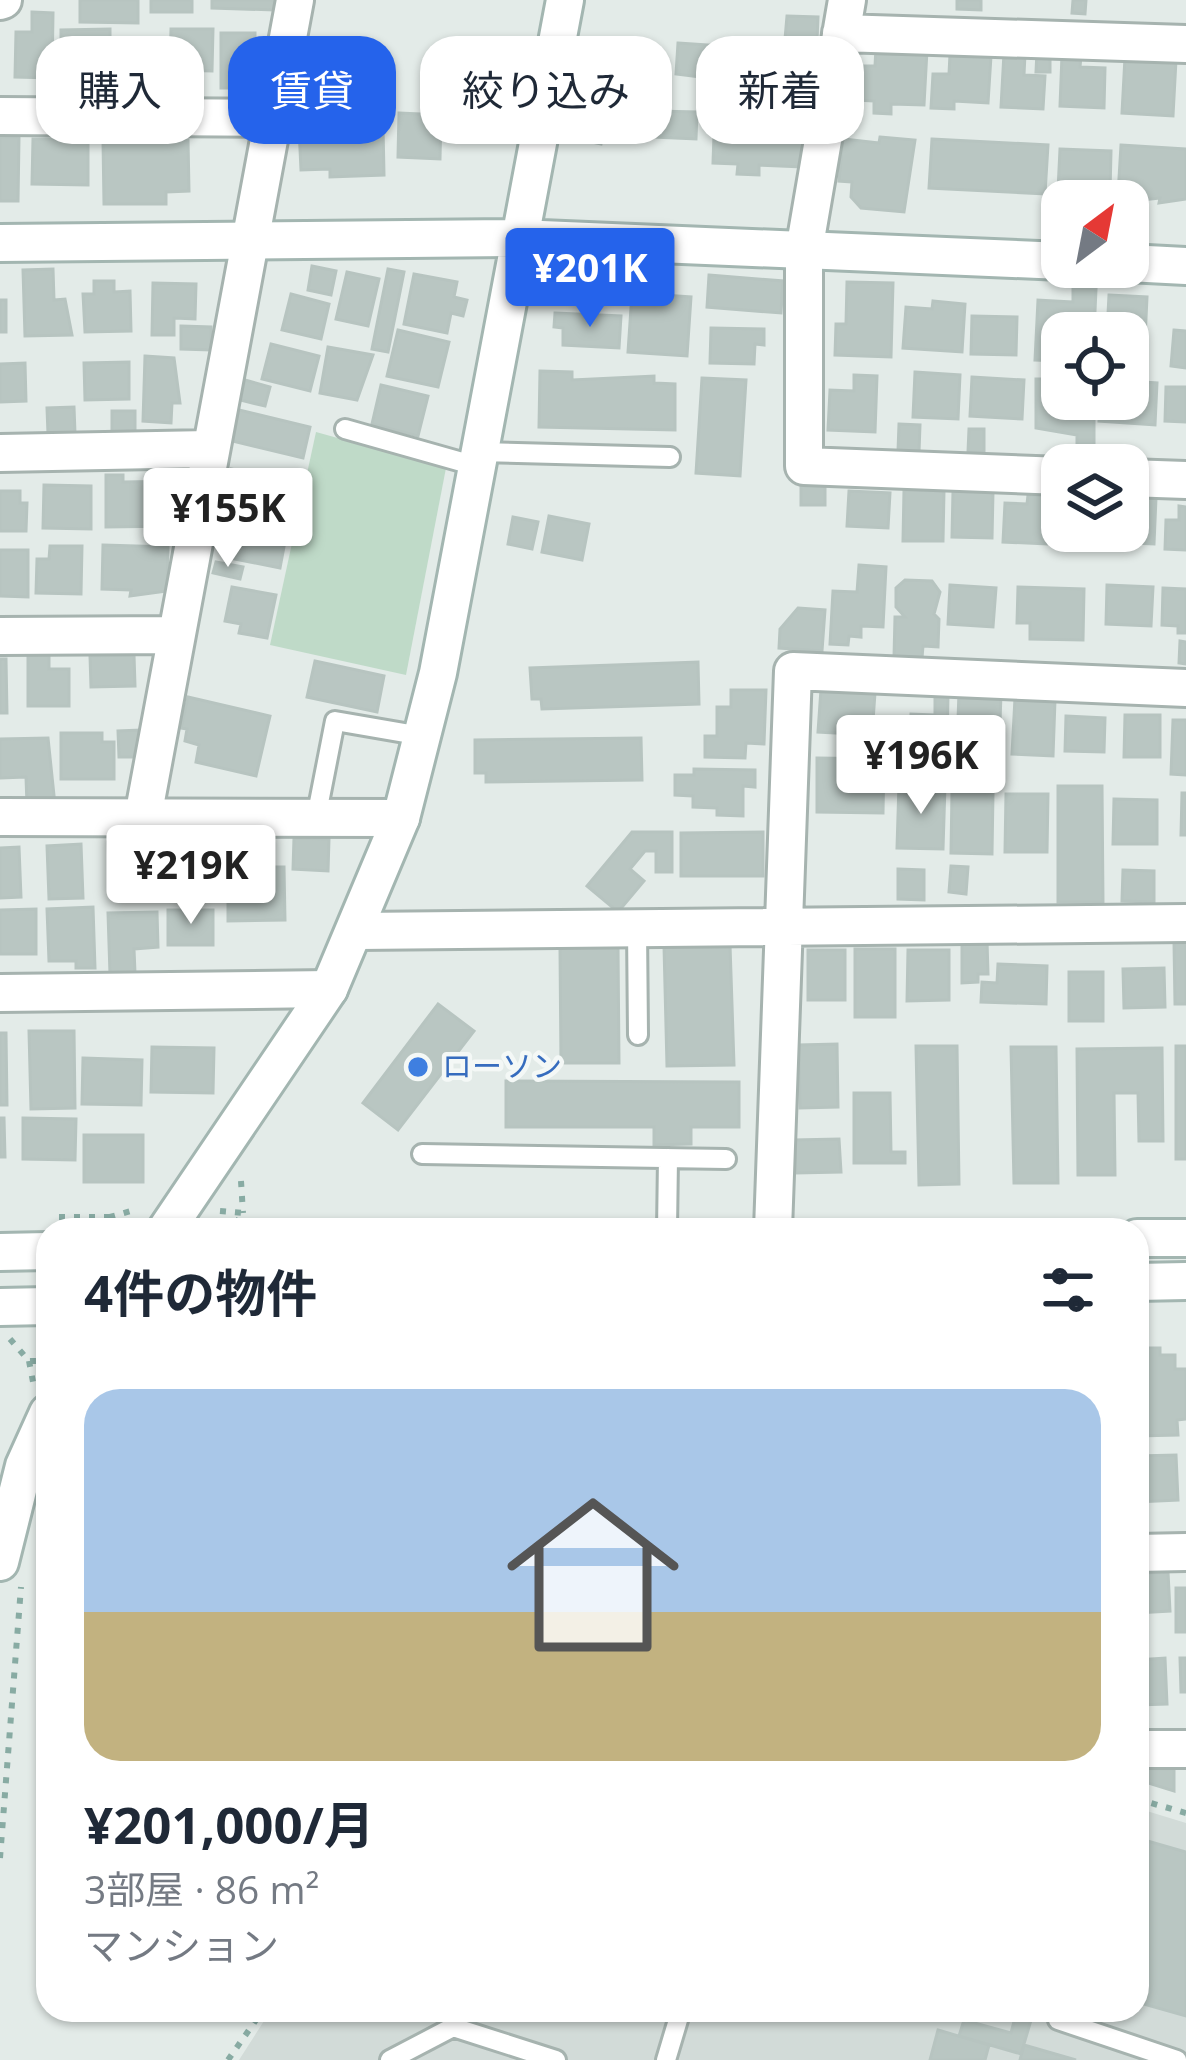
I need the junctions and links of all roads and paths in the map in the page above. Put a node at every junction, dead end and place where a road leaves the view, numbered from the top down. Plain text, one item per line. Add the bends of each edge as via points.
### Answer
1 (295, 0) edge
2 (565, 0) edge
3 (844, 16) edge
4 (289, 36) edge
5 (1186, 44) edge
6 (0, 116) edge
7 (228, 118) edge
8 (269, 144) edge
9 (518, 238) junction
10 (248, 241) junction
11 (0, 243) edge
12 (804, 250) junction
13 (1041, 260) edge
14 (1149, 264) edge
15 (1186, 266) edge
16 (345, 429) dead end
17 (209, 449) junction
18 (0, 453) edge
19 (670, 457) dead end
20 (477, 459) junction
21 (1041, 475) edge
22 (1149, 479) edge
23 (1186, 480) edge
24 (176, 635) junction
25 (0, 637) edge
26 (1186, 688) edge
27 (422, 736) junction
28 (0, 817) edge
29 (143, 817) junction
30 (316, 818) junction
31 (401, 818) junction
32 (1186, 923) edge
33 (784, 927) junction
34 (637, 928) junction
35 (358, 931) junction
36 (329, 989) junction
37 (0, 993) edge
38 (638, 1035) dead end
39 (422, 1154) dead end
40 (668, 1158) junction
41 (726, 1159) dead end
42 (174, 1218) edge
43 (667, 1218) edge
44 (773, 1218) edge
45 (1149, 1238) edge
46 (1186, 1238) edge
47 (36, 1251) edge
48 (0, 1252) edge
49 (1186, 1281) edge
50 (1149, 1282) edge
51 (36, 1306) edge
52 (0, 1307) edge
53 (0, 1339) edge
54 (36, 1360) edge
55 (36, 1440) edge
56 (1186, 1552) edge
57 (1149, 1553) edge
58 (11, 1570) edge
59 (1149, 1749) edge
60 (1186, 1749) edge
61 (1149, 1803) edge
62 (1186, 1814) edge
63 (0, 1858) edge
64 (255, 2022) edge
65 (677, 2022) edge
66 (1064, 2022) edge
67 (228, 2060) edge
68 (390, 2060) edge
69 (556, 2060) edge
70 (666, 2060) edge
71 (1178, 2060) edge

1 - 4 street
2 - 9 street
3 - 5 street
3 - 12 street
6 - 7 street
8 - 10 street
9 - 10 street
9 - 12 street
9 - 20 street
10 - 11 street
10 - 17 street
12 - 13 street
12 - 21 street via 804,466
14 - 15 street
16 - 20 lane
17 - 18 street
17 - 24 street
19 - 20 lane
20 - 27 street
22 - 23 street
24 - 25 street
24 - 29 street
26 - 33 street via 794,671
27 - 30 lane via 334,721
27 - 31 street
28 - 29 street
29 - 30 street
30 - 31 street
31 - 35 street
32 - 33 street
33 - 34 street
33 - 44 street
34 - 35 street
34 - 38 lane
35 - 36 street
36 - 37 street
36 - 42 street
39 - 40 lane
40 - 41 lane
40 - 43 lane
45 - 46 street
47 - 48 street
49 - 50 street
51 - 52 street
53 - 54 path
55 - 58 street via 24,1466
56 - 57 street
58 - 63 path
59 - 60 street
61 - 62 path
64 - 67 path
65 - 70 lane
66 - 71 lane
68 - 69 lane via 453,2027

